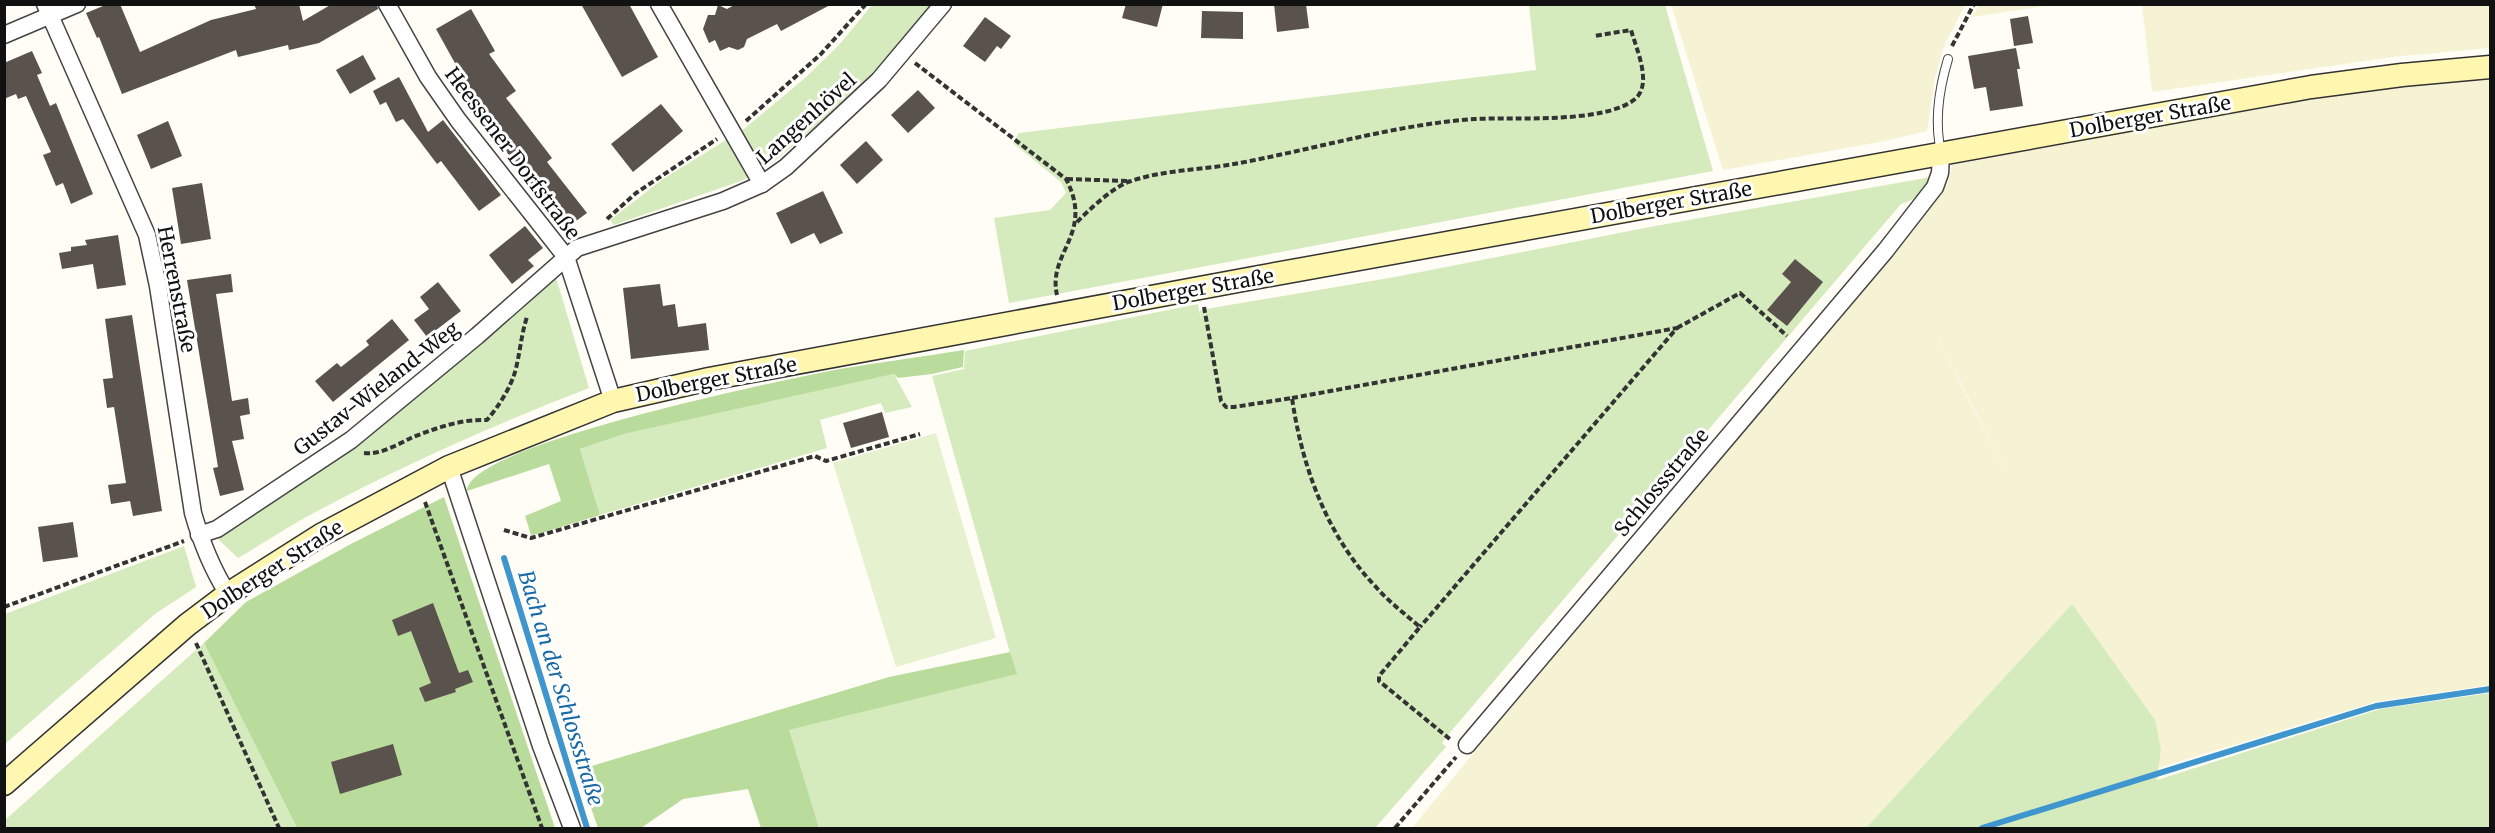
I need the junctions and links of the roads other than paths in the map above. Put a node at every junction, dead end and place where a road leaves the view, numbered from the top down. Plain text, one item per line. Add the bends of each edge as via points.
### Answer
1 (77, 4) edge
2 (387, 4) edge
3 (659, 4) edge
4 (944, 4) edge
5 (48, 10) edge
6 (4, 35) edge
7 (1948, 58) road end
8 (2490, 67) edge
9 (1941, 154) junction
10 (762, 184) junction
11 (566, 257) junction
12 (613, 401) junction
13 (449, 468) junction
14 (199, 535) junction
15 (228, 594) junction
16 (1463, 749) road end
17 (4, 784) edge
18 (572, 828) edge

1 - 5 street
2 - 11 street, Heessener Dorfstraße via 458,120
3 - 10 street
4 - 10 street, Langenhövel via 903,54 832,126
5 - 6 street
5 - 14 street, Herrenstraße via 147,234 192,513
7 - 9 lane via 1936,130
8 - 9 main road, Dolberger Straße via 2311,87
9 - 12 main road, Dolberger Straße via 709,379
9 - 16 street, Schlossstraße via 1935,187 1886,250
10 - 11 street, Langenhövel via 723,201 577,248
11 - 12 street, Heessener Dorfstraße
11 - 14 street, Gustav-Wieland-Weg via 351,440 217,530
12 - 13 main road, Dolberger Straße
13 - 15 main road, Dolberger Straße via 321,535
13 - 18 street
14 - 15 street, Herrenstraße
15 - 17 main road, Dolberger Straße

